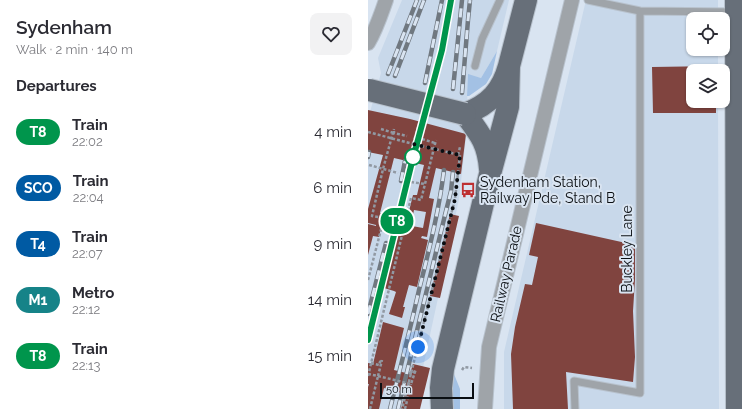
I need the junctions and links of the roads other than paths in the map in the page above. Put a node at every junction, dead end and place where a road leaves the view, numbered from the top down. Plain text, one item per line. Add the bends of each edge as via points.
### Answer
1 (386, 0) edge
2 (500, 0) edge
3 (526, 0) edge
4 (572, 0) edge
5 (588, 0) edge
6 (738, 8) edge
7 (640, 11) junction
8 (368, 43) edge
9 (475, 66) dead end
10 (509, 66) junction
11 (368, 90) edge
12 (465, 114) junction
13 (490, 174) junction
14 (739, 310) edge
15 (442, 409) edge
16 (485, 409) edge
17 (575, 409) edge
18 (737, 409) edge

1 - 8 street
2 - 9 lane via 482,39
3 - 10 main road
4 - 16 street, Railway Parade via 489,347
5 - 7 lane
6 - 7 lane
6 - 14 main road
7 - 17 lane, Buckley Lane via 640,393 574,381
10 - 12 main road via 501,87 494,96 486,104
10 - 13 main road via 508,107
11 - 12 main road, bridge
12 - 13 main road via 483,140 489,158
13 - 15 main road via 443,369
14 - 18 main road

